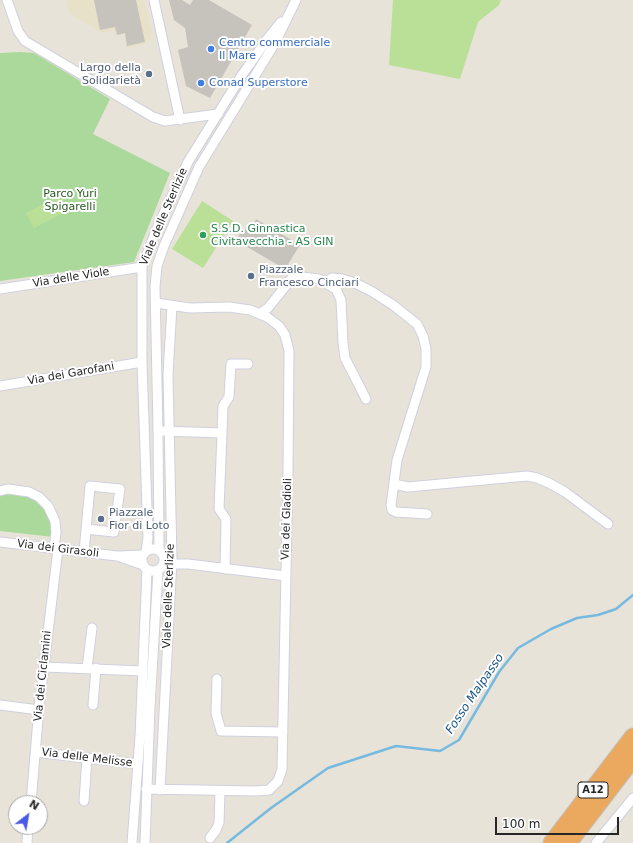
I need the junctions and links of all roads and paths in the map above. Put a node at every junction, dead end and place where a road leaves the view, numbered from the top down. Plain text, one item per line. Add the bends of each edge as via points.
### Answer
1 (7, 0) edge
2 (154, 0) edge
3 (296, 0) edge
4 (291, 10) junction
5 (218, 114) junction
6 (180, 120) junction
7 (142, 267) junction
8 (326, 282) junction
9 (0, 289) edge
10 (156, 303) junction
11 (172, 306) junction
12 (259, 314) junction
13 (142, 362) junction
14 (248, 364) dead end
15 (0, 386) edge
16 (366, 399) dead end
17 (158, 430) junction
18 (169, 431) junction
19 (222, 433) junction
20 (394, 484) junction
21 (0, 491) edge
22 (427, 514) dead end
23 (608, 524) dead end
24 (86, 529) junction
25 (0, 542) edge
26 (56, 549) junction
27 (84, 552) junction
28 (145, 553) junction
29 (116, 556) junction
30 (164, 561) junction
31 (145, 568) junction
32 (225, 569) junction
33 (286, 576) junction
34 (92, 628) dead end
35 (44, 667) junction
36 (91, 668) junction
37 (143, 671) junction
38 (217, 679) dead end
39 (0, 705) edge
40 (93, 705) dead end
41 (39, 710) junction
42 (283, 732) junction
43 (633, 737) edge
44 (35, 752) junction
45 (87, 758) junction
46 (633, 758) edge
47 (138, 764) junction
48 (146, 789) junction
49 (160, 790) junction
50 (220, 791) junction
51 (31, 795) edge
52 (633, 798) edge
53 (84, 801) dead end
54 (210, 838) dead end
55 (132, 843) edge
56 (145, 843) edge
57 (552, 843) edge
58 (568, 843) edge
59 (596, 843) edge

1 - 6 street via 18,31 25,41 153,117 165,121
2 - 6 street
3 - 4 street, Viale delle Sterlizie
4 - 5 street, Viale delle Sterlizie via 268,38
4 - 10 street, Viale delle Sterlizie via 275,43 199,167 185,196 157,266
5 - 6 street
5 - 7 street, Viale delle Sterlizie via 185,168
7 - 9 street, Via delle Viole
7 - 13 street, Viale delle Sterlizie
8 - 12 street via 302,277 292,278 268,308
8 - 16 street via 336,289 341,300 346,358
8 - 20 street via 332,278 342,279 371,291 417,324 423,336 426,367 397,460
10 - 11 street, Via dei Gladioli
10 - 17 street, Viale delle Sterlizie
11 - 12 street, Via dei Gladioli via 229,307
11 - 18 street, Viale delle Sterlizie via 168,375
12 - 33 street, Via dei Gladioli via 279,326 285,335 289,351
13 - 15 street, Via dei Garofani
13 - 28 street, Viale delle Sterlizie via 148,538
14 - 19 street via 230,364 229,397 223,406
17 - 18 street
17 - 30 street, Viale delle Sterlizie
18 - 19 street
18 - 30 street, Viale delle Sterlizie
19 - 32 street via 219,509 226,519
20 - 22 street via 392,510
20 - 23 street via 408,487 527,476 549,483 565,492
21 - 26 street, Via dei Ciclamini via 8,489 29,492 48,506 55,521
24 - 24 street via 90,486 120,489 114,532
24 - 27 street
25 - 26 street, Via dei Girasoli
26 - 27 street, Via dei Girasoli
26 - 35 street, Via dei Ciclamini
27 - 29 street, Via dei Girasoli
28 - 29 street, Via dei Girasoli
28 - 30 street, Via dei Girasoli via 150,549
28 - 31 street, Viale delle Sterlizie via 142,559
29 - 31 street, Via dei Girasoli
30 - 31 street, Via dei Girasoli via 152,572
30 - 32 street
30 - 48 street, Viale delle Sterlizie
30 - 49 street, Viale delle Sterlizie
31 - 37 street, Viale delle Sterlizie
32 - 33 street
33 - 42 street, Via dei Gladioli
34 - 36 street
35 - 36 street
35 - 41 street, Via dei Ciclamini
36 - 37 street
36 - 40 street
37 - 47 street, Viale delle Sterlizie
38 - 42 street via 216,713 221,731
39 - 41 street
41 - 44 street, Via dei Ciclamini
42 - 50 street, Via dei Gladioli via 282,769 278,781 269,790
43 - 57 highway, A12
44 - 45 street, Via delle Melisse
44 - 51 street, Via dei Ciclamini
45 - 47 street, Via delle Melisse
45 - 53 street
46 - 58 highway, A12
47 - 55 street, Viale delle Sterlizie
48 - 49 street, Via dei Gladioli
48 - 56 street, Viale delle Sterlizie
49 - 50 street, Via dei Gladioli
50 - 54 street via 218,823
52 - 59 street

